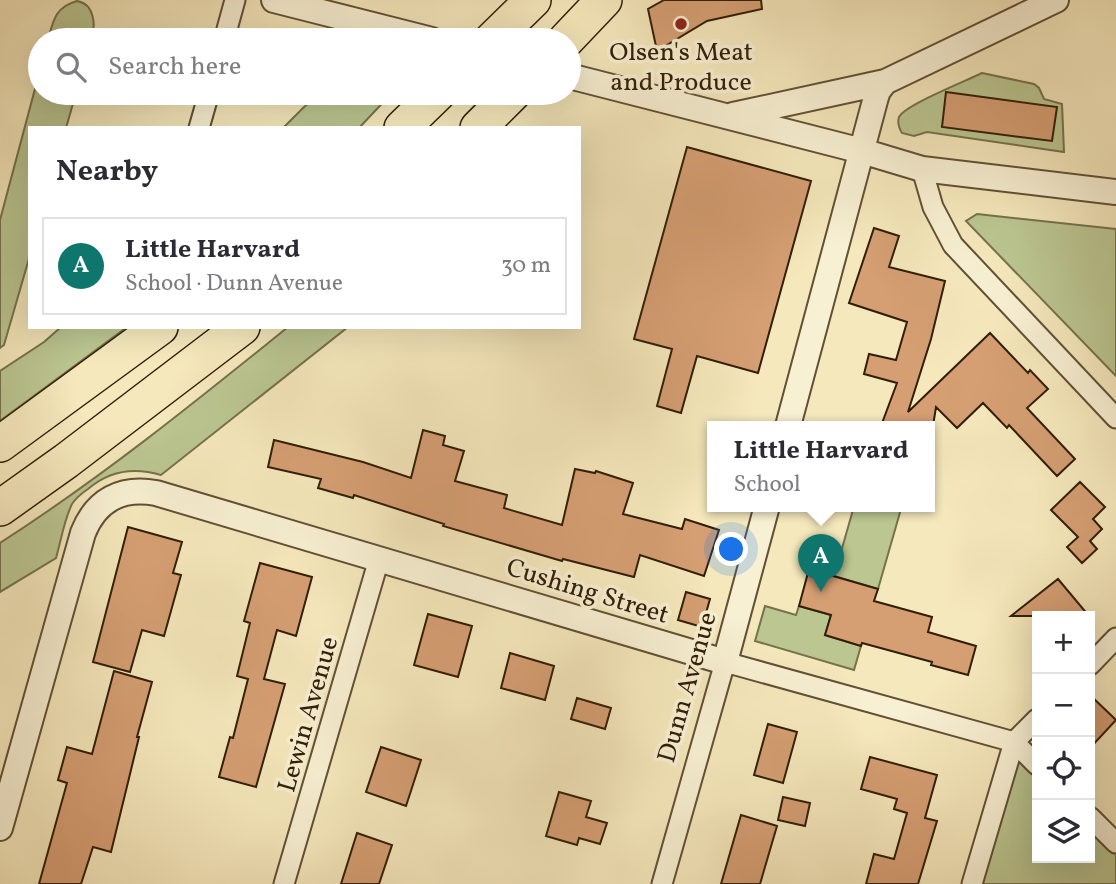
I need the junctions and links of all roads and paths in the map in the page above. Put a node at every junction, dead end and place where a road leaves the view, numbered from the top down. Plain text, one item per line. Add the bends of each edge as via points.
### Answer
1 (235, 0) edge
2 (274, 0) edge
3 (533, 0) edge
4 (604, 0) edge
5 (1056, 0) edge
6 (227, 28) edge
7 (385, 28) edge
8 (504, 28) edge
9 (577, 28) edge
10 (581, 79) edge
11 (885, 82) junction
12 (206, 105) edge
13 (426, 105) edge
14 (501, 105) edge
15 (727, 116) junction
16 (200, 126) edge
17 (404, 126) edge
18 (480, 126) edge
19 (862, 152) junction
20 (922, 169) junction
21 (1116, 192) edge
22 (157, 329) edge
23 (239, 329) edge
24 (1116, 418) edge
25 (789, 421) edge
26 (0, 444) edge
27 (0, 508) edge
28 (765, 512) edge
29 (379, 559) junction
30 (1116, 638) edge
31 (1095, 660) edge
32 (725, 662) junction
33 (1032, 724) edge
34 (1014, 742) junction
35 (1032, 760) edge
36 (1095, 822) edge
37 (0, 828) edge
38 (1116, 843) edge
39 (284, 884) edge
40 (662, 884) edge
41 (972, 884) edge

1 - 6 street
2 - 7 street
3 - 8 highway
4 - 9 highway
5 - 11 street
10 - 15 street
11 - 15 street
11 - 19 street via 878,91
12 - 16 street
13 - 17 highway
14 - 18 highway
15 - 19 street
19 - 20 street
19 - 25 street
20 - 21 street
20 - 24 street via 933,207 953,245
22 - 26 highway
23 - 27 highway
28 - 32 street, Dunn Avenue
29 - 32 street, Cushing Street
29 - 37 street, Cushing Street via 156,493 134,491 100,505 83,533
29 - 39 street, Lewin Avenue
30 - 31 street
32 - 34 street, Cushing Street
32 - 40 street, Dunn Avenue
33 - 34 street
34 - 35 street, Cushing Street
34 - 41 street
36 - 38 street

